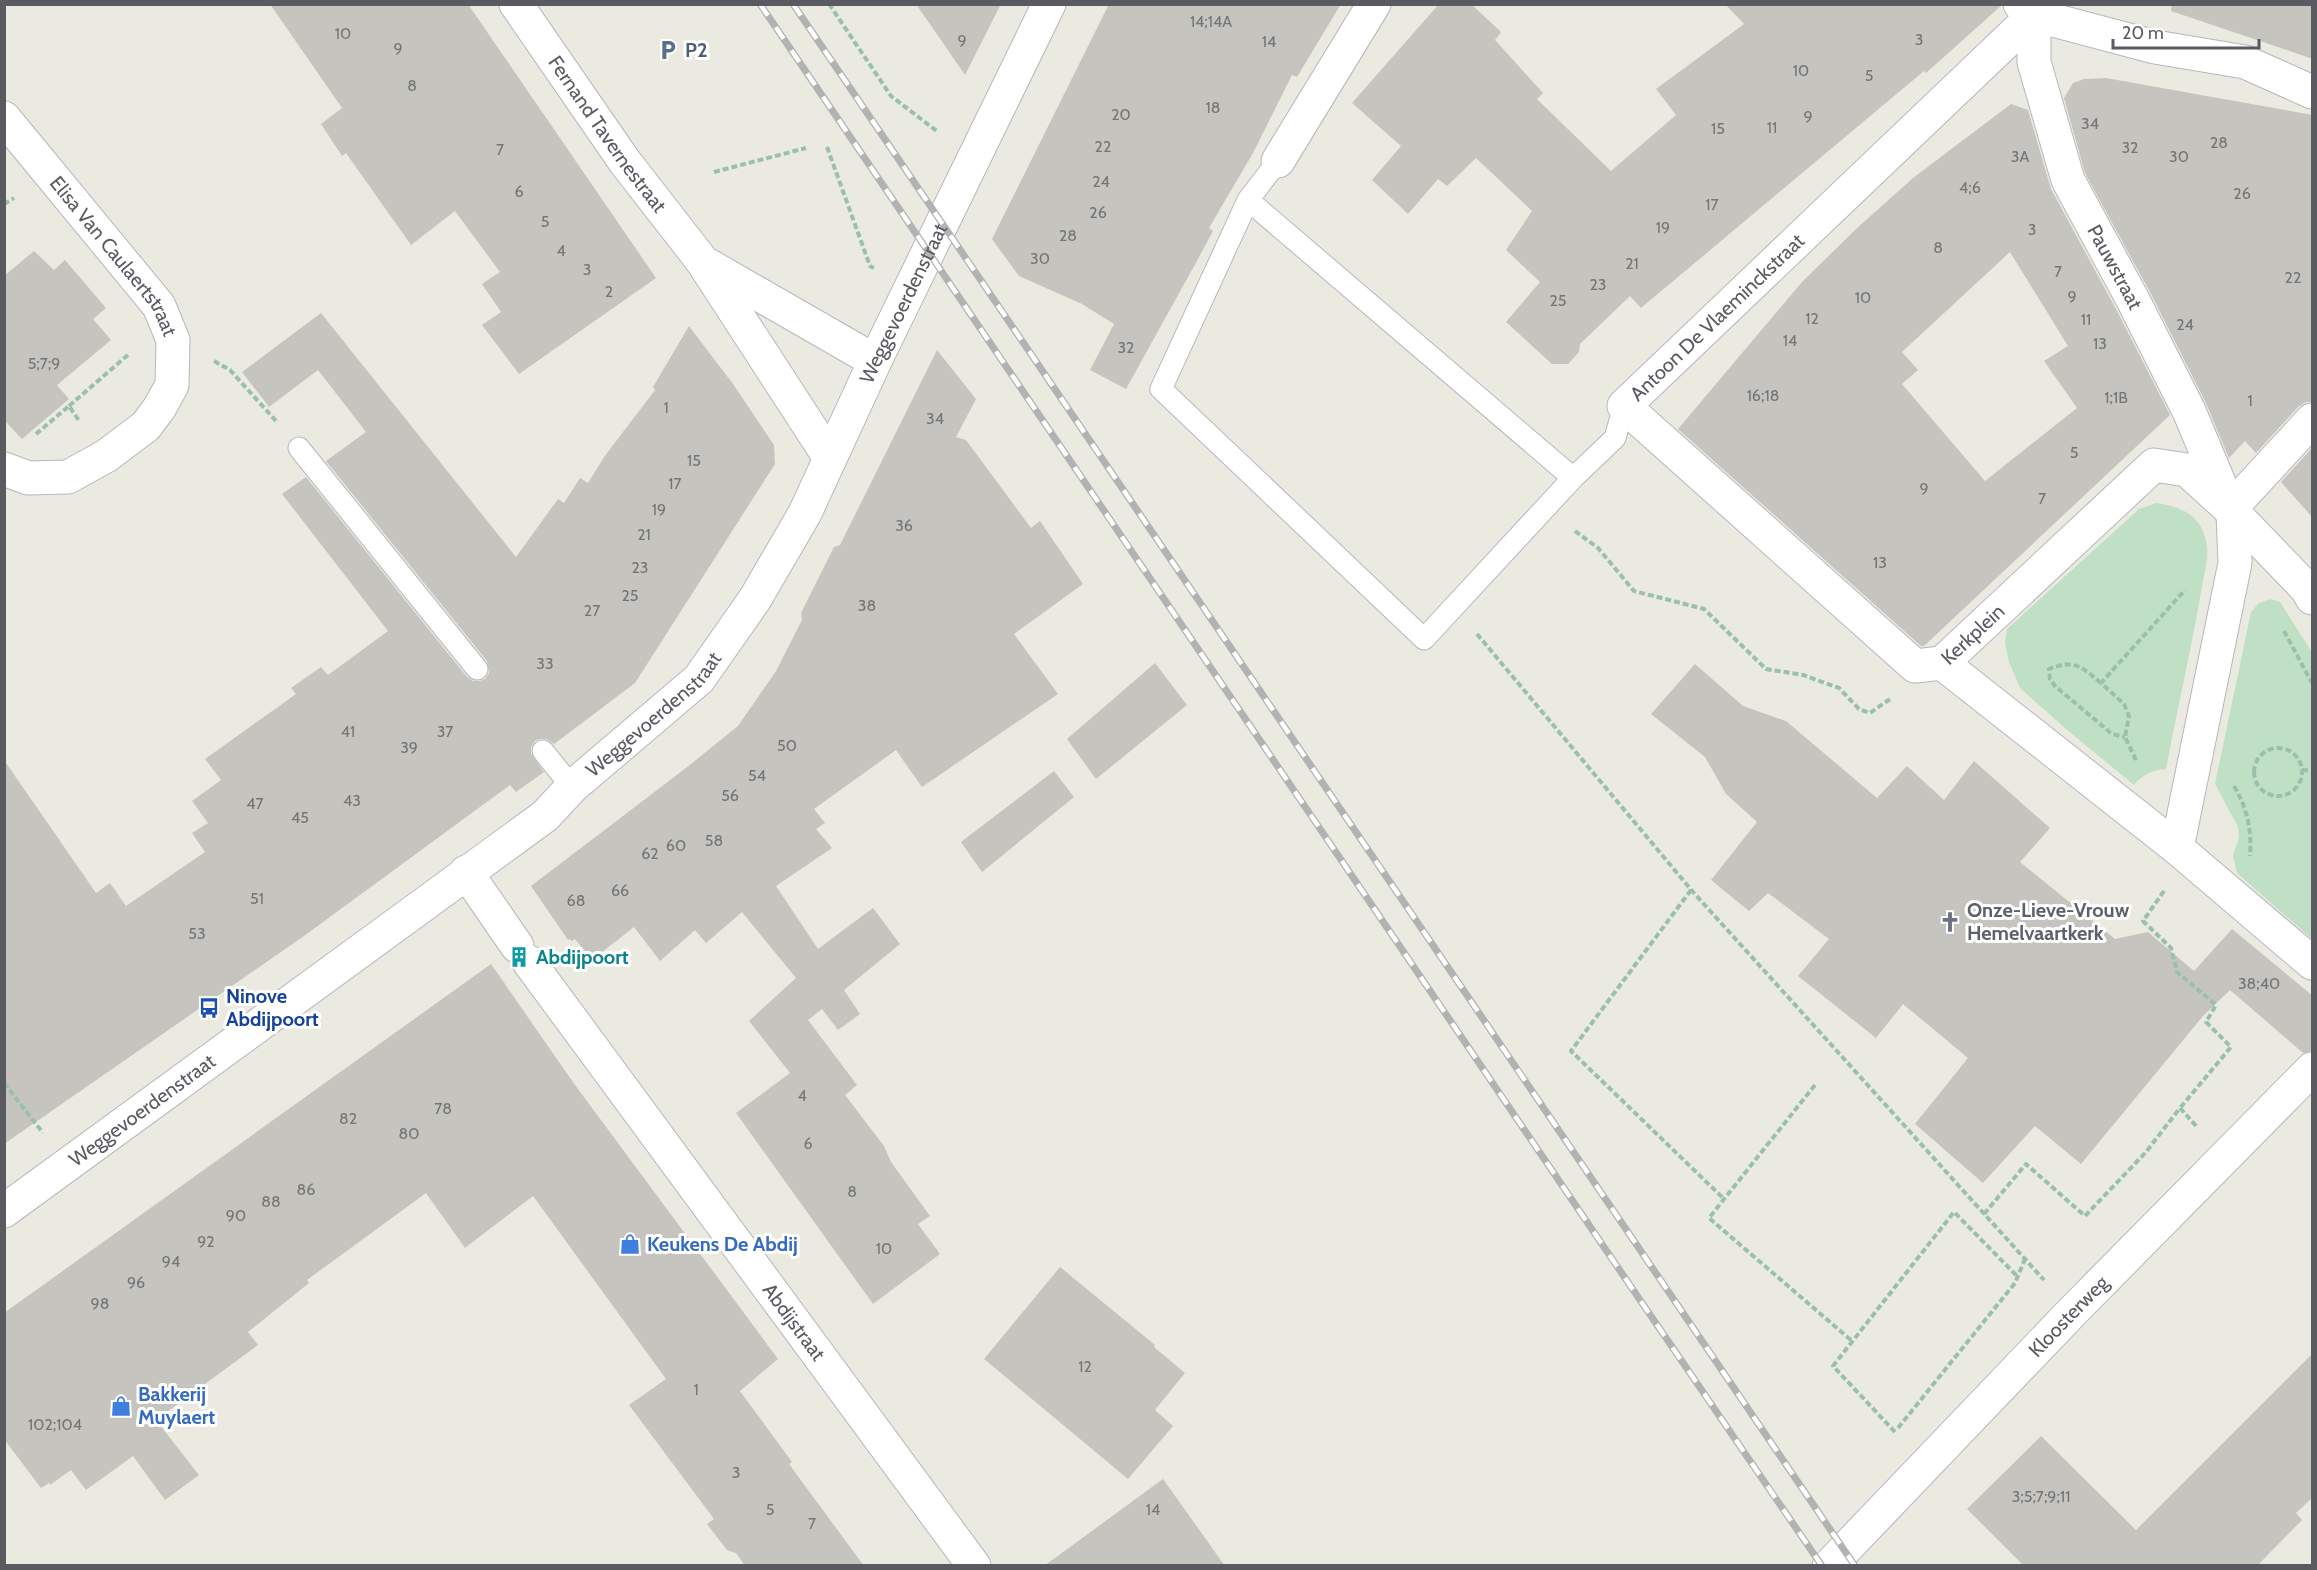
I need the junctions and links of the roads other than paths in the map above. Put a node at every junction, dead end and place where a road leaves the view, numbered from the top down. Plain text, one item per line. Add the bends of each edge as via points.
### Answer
1 (516, 4) edge
2 (1049, 4) edge
3 (1374, 4) edge
4 (2031, 8) edge
5 (2313, 92) edge
6 (4, 118) edge
7 (1278, 161) joint
8 (1248, 200) junction
9 (702, 261) junction
10 (875, 361) junction
11 (1624, 406) junction
12 (2313, 420) edge
13 (299, 448) road end
14 (830, 458) junction
15 (4, 469) edge
16 (1573, 478) junction
17 (2232, 511) junction
18 (2313, 598) edge
19 (1942, 663) junction
20 (477, 669) dead end
21 (543, 751) dead end
22 (572, 787) junction
23 (2182, 853) junction
24 (466, 872) junction
25 (2313, 963) edge
26 (2313, 1069) edge
27 (4, 1211) edge
28 (974, 1566) edge
29 (1829, 1566) edge

1 - 9 street, Fernand Tavernestraat via 625,162
2 - 10 street, Weggevoerdenstraat
3 - 7 street
4 - 5 street via 2155,47 2246,62
4 - 11 street, Antoon De Vlaeminckstraat
4 - 17 street, Pauwstraat via 2034,62 2068,180 2189,411
6 - 15 street, Elisa Van Caulaertstraat via 159,306 173,340 172,385 146,426 106,456 68,477 27,478
7 - 8 lane
8 - 16 lane
8 - 16 lane via 1161,388 1424,639
9 - 10 street, Fernand Tavernestraat
9 - 14 street, Fernand Tavernestraat
10 - 14 street, Weggevoerdenstraat
11 - 16 lane via 1615,438
11 - 19 street, Antoon De Vlaeminckstraat via 1915,666
12 - 17 street
13 - 20 lane
14 - 22 street, Weggevoerdenstraat via 805,513 755,599 699,679
17 - 18 street, Kerkplein
17 - 19 street, Kerkplein via 2187,470 2154,465
17 - 23 street via 2235,563
19 - 23 street, Kerkplein
21 - 22 lane
22 - 24 street, Weggevoerdenstraat via 545,816
23 - 25 street, Kerkplein
24 - 27 street, Weggevoerdenstraat
24 - 28 street, Abdijstraat
26 - 29 street, Kloosterweg via 2072,1312

